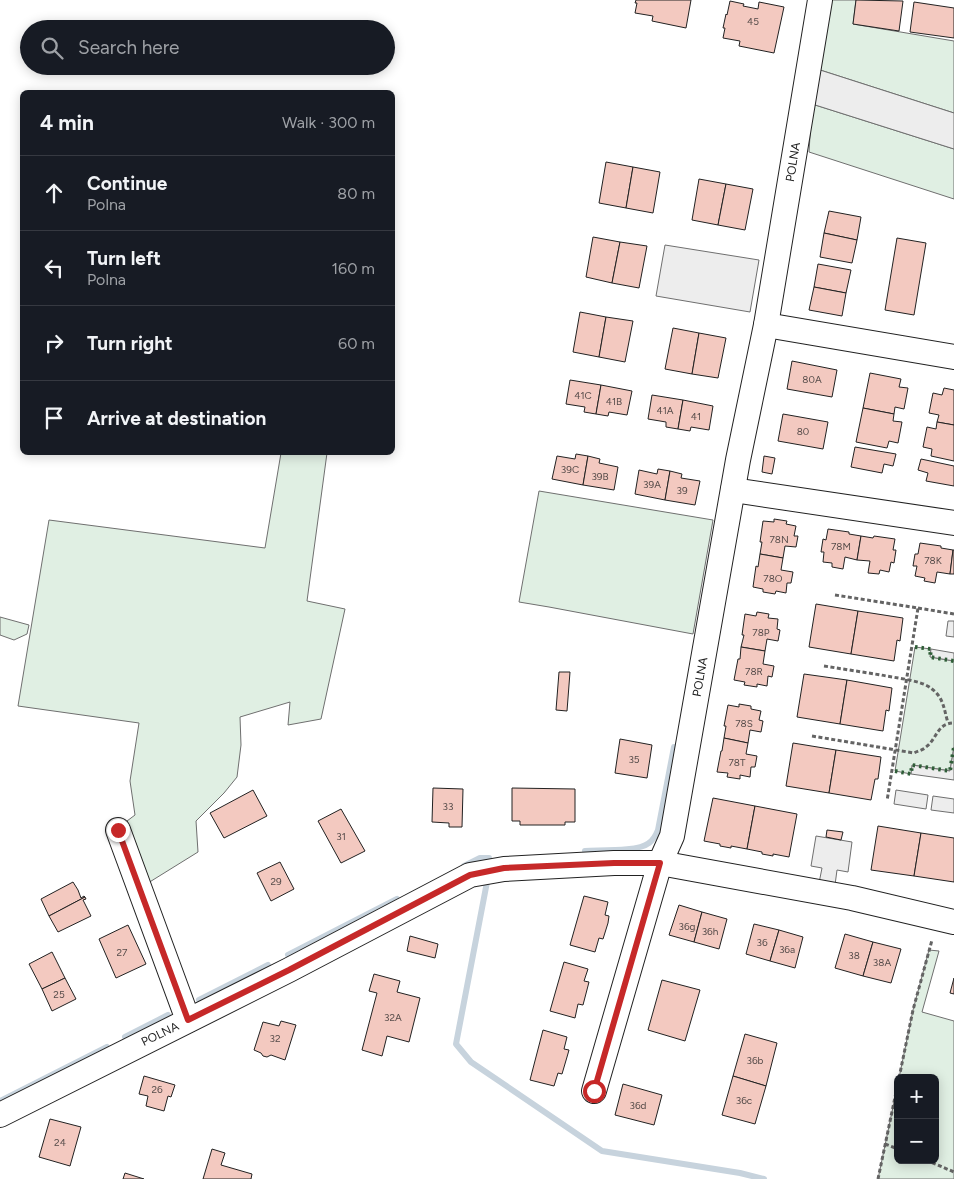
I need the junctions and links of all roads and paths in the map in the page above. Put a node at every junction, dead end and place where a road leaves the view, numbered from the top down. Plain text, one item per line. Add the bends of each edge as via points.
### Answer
1 (820, 0) edge
2 (766, 325) junction
3 (954, 357) edge
4 (733, 490) junction
5 (954, 522) edge
6 (835, 595) dead end
7 (918, 608) junction
8 (954, 614) edge
9 (824, 666) dead end
10 (906, 680) junction
11 (948, 723) junction
12 (954, 723) edge
13 (812, 736) dead end
14 (895, 749) junction
15 (887, 801) dead end
16 (118, 830) dead end
17 (660, 863) junction
18 (946, 920) edge
19 (188, 1020) junction
20 (900, 1074) edge
21 (594, 1091) dead end
22 (894, 1102) edge
23 (0, 1115) edge
24 (885, 1144) junction
25 (894, 1147) edge
26 (935, 1164) edge
27 (954, 1172) edge
28 (878, 1179) edge

1 - 2 street, POLNA
2 - 3 street
2 - 4 street, POLNA
4 - 5 street
4 - 17 street, POLNA via 672,836
6 - 7 path
7 - 8 path
7 - 10 path
9 - 10 path
10 - 11 path via 925,684 935,691 943,703
10 - 14 path
11 - 12 path
11 - 14 path via 919,751
13 - 14 path
14 - 15 path
16 - 19 street
17 - 18 street, POLNA via 852,898
17 - 19 street, POLNA via 504,868 470,875
17 - 21 street, POLNA
18 - 20 path via 913,1010
19 - 23 street, POLNA
22 - 24 path
24 - 25 path
24 - 28 path
26 - 27 path

